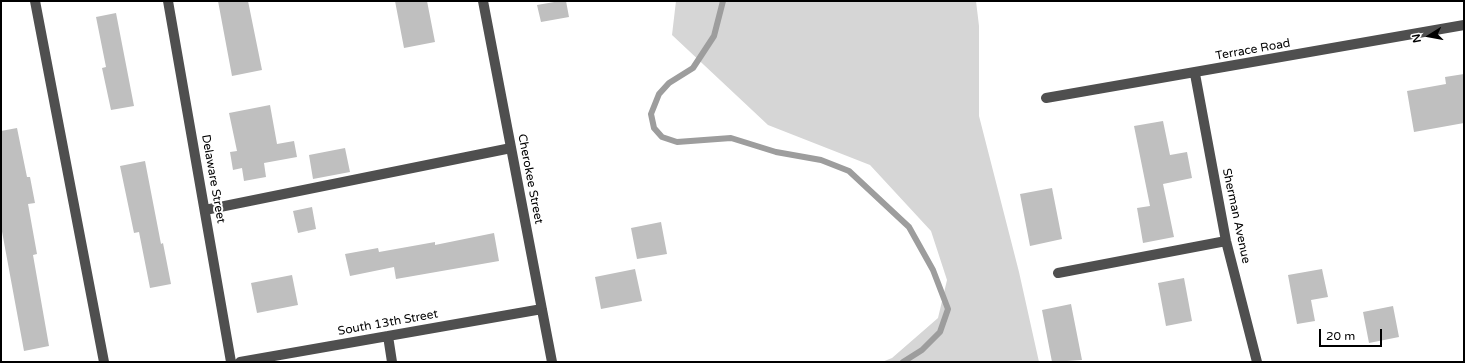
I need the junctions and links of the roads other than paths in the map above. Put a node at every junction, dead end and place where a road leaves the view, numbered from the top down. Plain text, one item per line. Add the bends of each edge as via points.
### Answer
1 (35, 1) edge
2 (168, 1) edge
3 (483, 1) edge
4 (1464, 25) edge
5 (1195, 74) junction
6 (1046, 98) dead end
7 (511, 148) junction
8 (205, 210) junction
9 (1226, 241) junction
10 (1058, 273) dead end
11 (542, 309) junction
12 (388, 336) junction
13 (104, 362) edge
14 (231, 362) edge
15 (240, 362) edge
16 (392, 362) edge
17 (552, 362) edge
18 (1257, 362) edge

1 - 13 street
2 - 8 street, Delaware Street
3 - 7 street, Cherokee Street
4 - 5 street, Terrace Road
5 - 6 street, Terrace Road
5 - 9 street, Sherman Avenue
7 - 8 street
7 - 11 street, Cherokee Street
8 - 14 street, Delaware Street
9 - 10 street
9 - 18 street, Sherman Avenue
11 - 12 street, South 13th Street
11 - 17 street, Cherokee Street
12 - 15 street, South 13th Street
12 - 16 street

